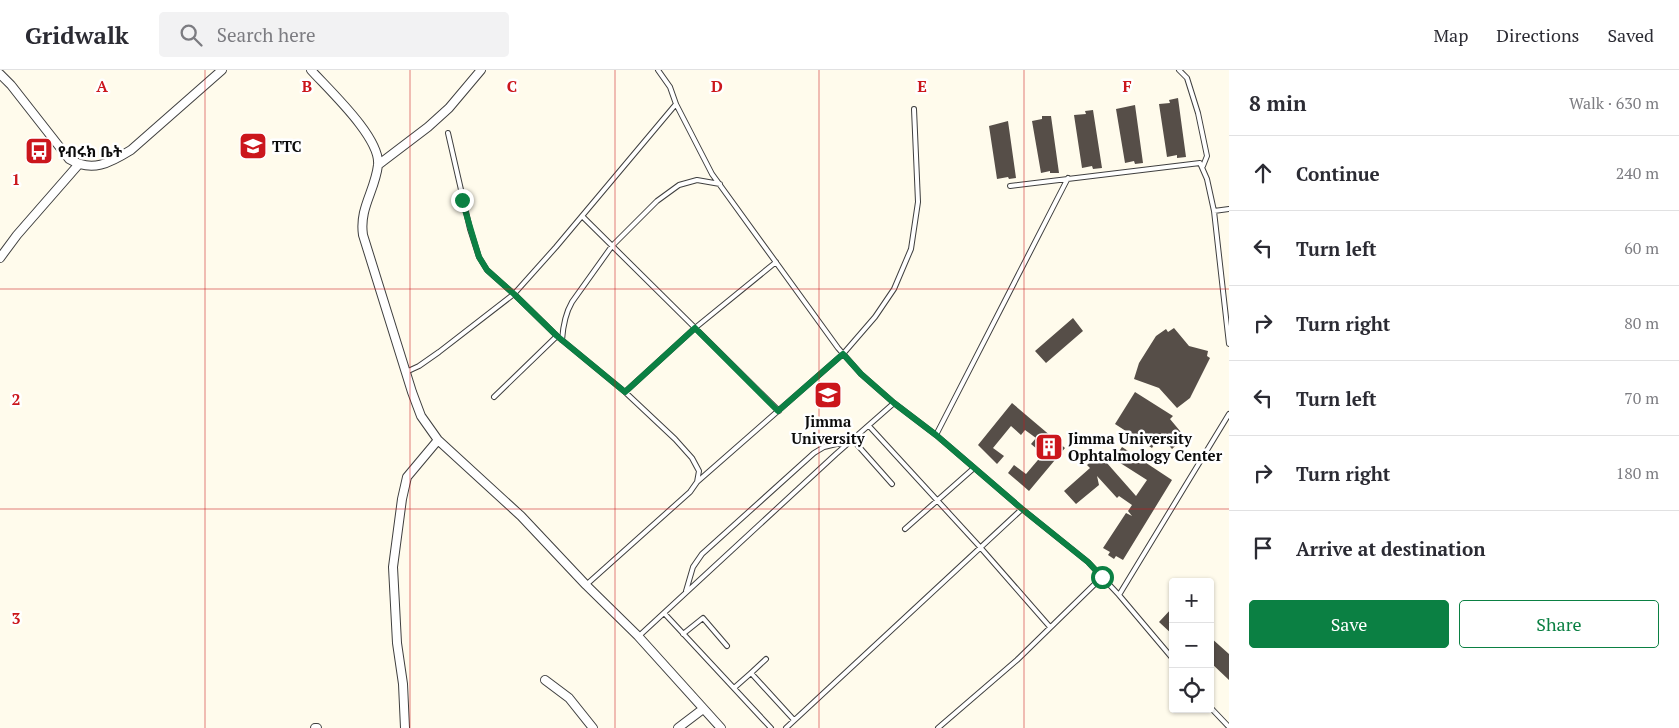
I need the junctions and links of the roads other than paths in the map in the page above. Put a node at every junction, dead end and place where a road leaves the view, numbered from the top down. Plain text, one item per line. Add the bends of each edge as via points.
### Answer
1 (222, 70) edge
2 (311, 70) edge
3 (481, 70) edge
4 (658, 70) edge
5 (1179, 70) edge
6 (0, 74) edge
7 (676, 104) junction
8 (914, 109) dead end
9 (448, 133) dead end
10 (79, 164) junction
11 (378, 165) junction
12 (1202, 166) junction
13 (1068, 178) junction
14 (720, 184) junction
15 (1010, 186) dead end
16 (1229, 209) edge
17 (1214, 211) junction
18 (582, 216) junction
19 (612, 246) junction
20 (0, 258) edge
21 (776, 262) junction
22 (514, 294) junction
23 (695, 328) junction
24 (557, 336) junction
25 (562, 340) junction
26 (1229, 344) edge
27 (843, 354) junction
28 (406, 372) junction
29 (625, 392) junction
30 (494, 397) dead end
31 (894, 403) junction
32 (778, 411) junction
33 (1229, 414) edge
34 (869, 426) junction
35 (936, 435) junction
36 (438, 440) junction
37 (853, 440) junction
38 (974, 468) junction
39 (697, 482) junction
40 (892, 484) dead end
41 (937, 500) junction
42 (1022, 509) junction
43 (905, 529) dead end
44 (980, 547) junction
45 (1102, 577) junction
46 (586, 585) junction
47 (686, 592) junction
48 (1119, 595) junction
49 (664, 613) junction
50 (1050, 627) junction
51 (683, 634) junction
52 (638, 636) junction
53 (727, 646) dead end
54 (1169, 654) edge
55 (766, 659) dead end
56 (751, 673) junction
57 (545, 680) dead end
58 (734, 688) junction
59 (703, 708) junction
60 (1214, 710) edge
61 (794, 720) junction
62 (1229, 727) edge
63 (405, 728) edge
64 (593, 728) edge
65 (678, 728) edge
66 (721, 728) edge
67 (771, 728) edge
68 (786, 728) edge
69 (938, 728) edge

1 - 10 street via 131,150 102,164
2 - 11 street via 359,123 377,151
3 - 11 street via 450,108
4 - 7 lane via 670,87
5 - 12 lane via 1186,78 1198,113 1207,156
6 - 10 street via 69,159
7 - 14 lane
7 - 18 lane
8 - 27 lane via 918,202 911,249 894,289
9 - 22 lane via 462,200 479,257 487,270
10 - 20 street
11 - 28 street via 362,224
12 - 13 lane via 1196,163
12 - 17 lane
13 - 15 lane
13 - 35 lane
14 - 19 lane via 697,180 679,185 657,201
14 - 21 lane
16 - 17 lane
17 - 26 lane
18 - 19 lane
18 - 22 lane
19 - 23 lane
19 - 25 lane via 567,311
21 - 23 lane
21 - 27 lane
22 - 24 lane
22 - 28 lane via 439,352
23 - 29 lane
23 - 32 lane
24 - 25 lane
24 - 30 lane
25 - 29 lane
27 - 31 lane
27 - 32 lane
28 - 36 street via 421,416
29 - 39 lane via 692,458 699,471
31 - 34 lane
31 - 35 lane
32 - 39 lane
33 - 48 lane
34 - 37 lane
34 - 41 lane
35 - 38 lane
36 - 46 street via 521,516
36 - 63 street via 407,477 393,567
37 - 40 lane
37 - 47 lane
37 - 47 lane via 824,447 814,453 702,554 693,566
38 - 41 lane
38 - 42 lane
39 - 46 lane via 690,492
41 - 43 lane
41 - 44 lane
42 - 44 lane
42 - 45 lane
44 - 50 lane
44 - 61 lane
45 - 48 lane
45 - 50 lane
46 - 52 street
47 - 49 lane
48 - 54 lane
49 - 51 lane
49 - 52 lane
50 - 69 lane
51 - 53 lane via 703,618
51 - 58 lane
52 - 59 street
55 - 56 lane
56 - 58 lane
56 - 61 lane
57 - 64 street via 569,698
58 - 67 lane
59 - 65 street
59 - 66 street
60 - 62 lane
61 - 68 lane

